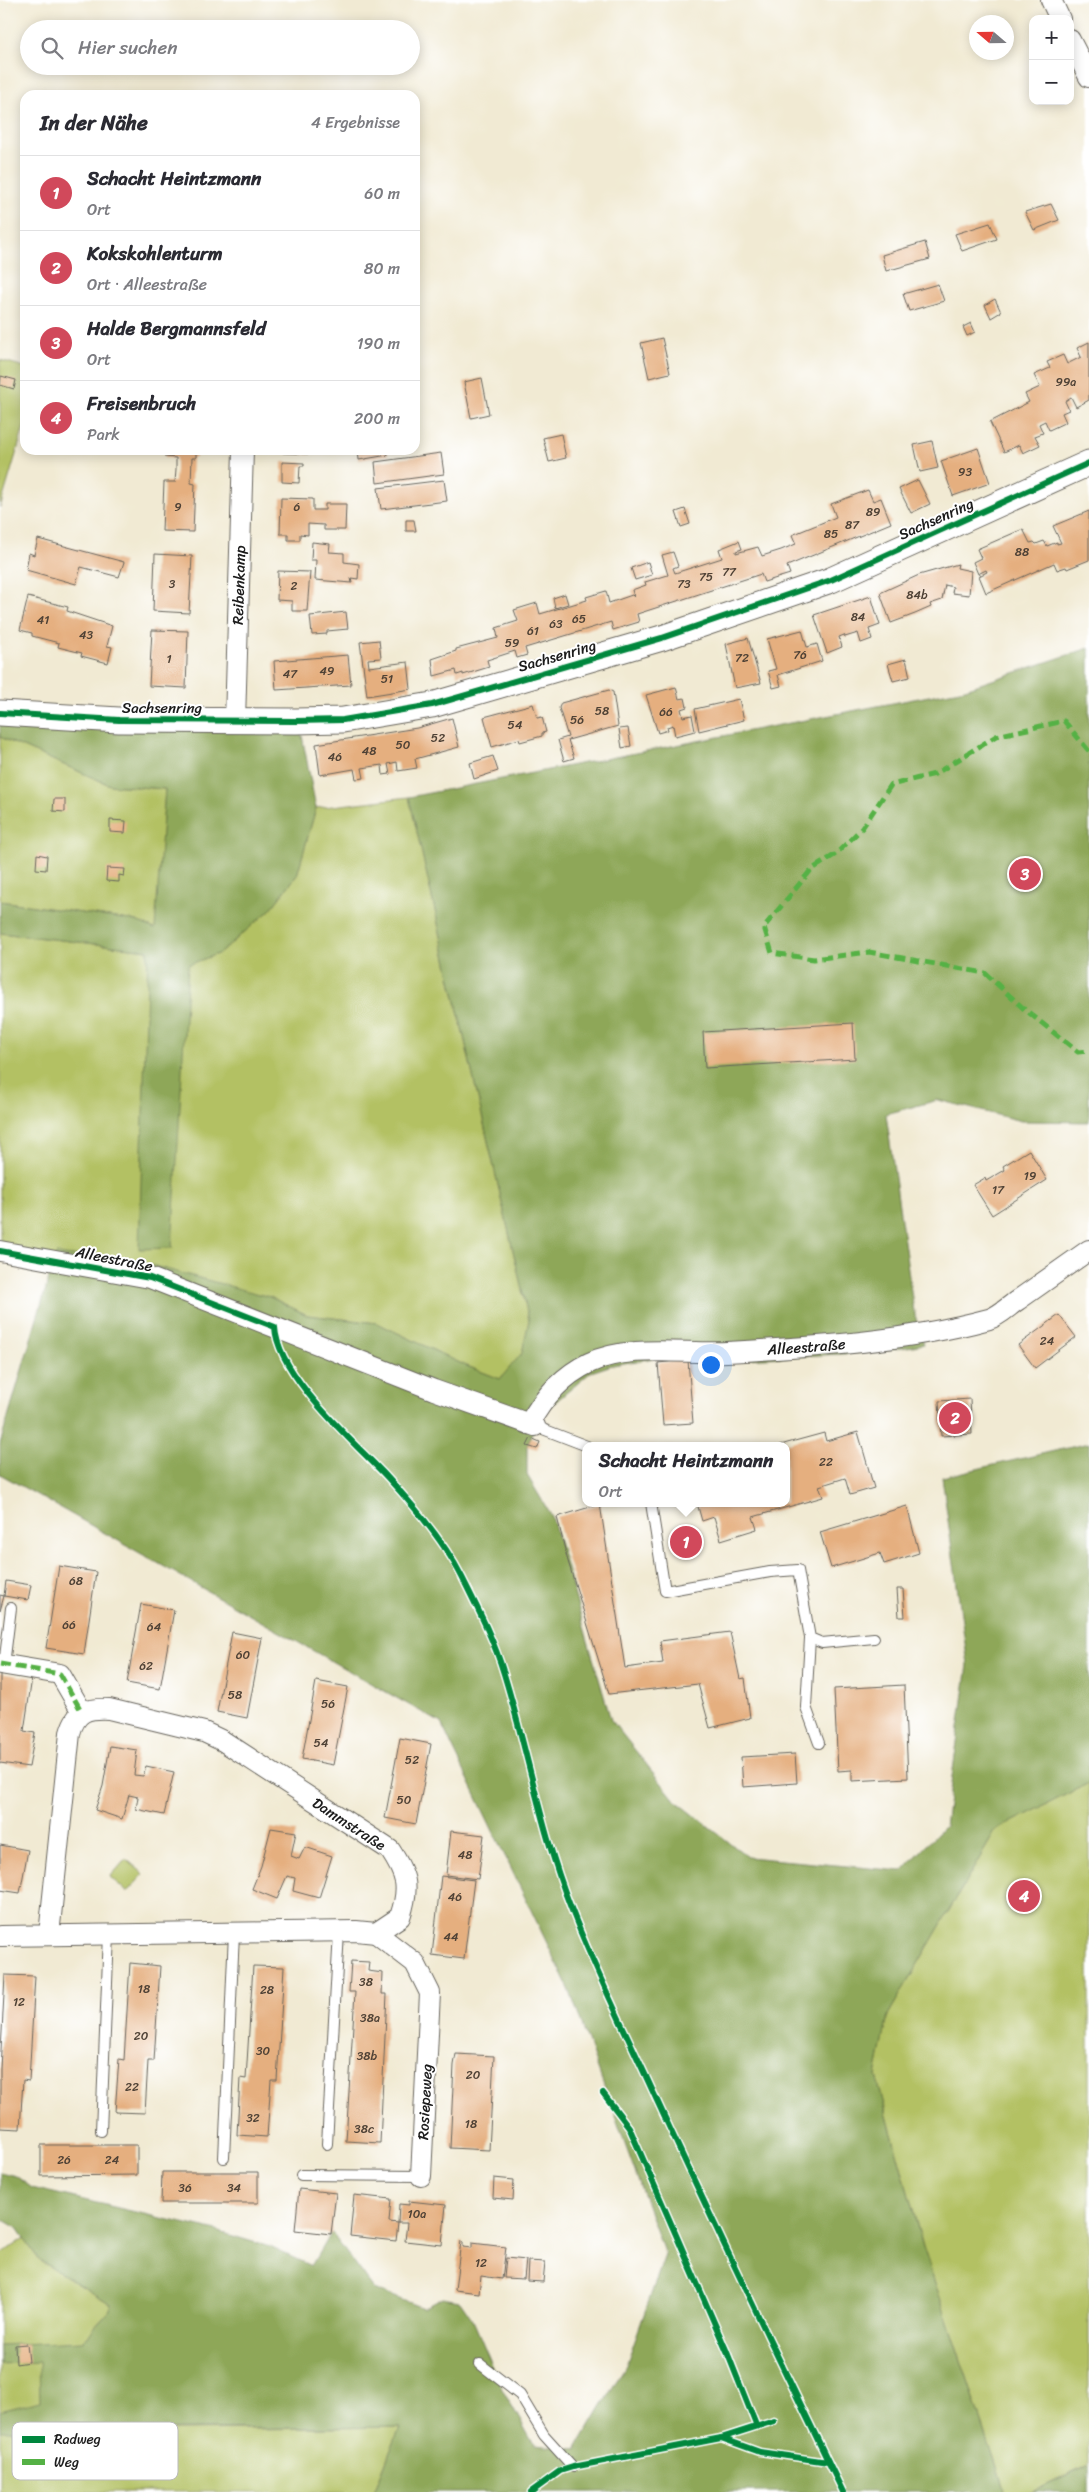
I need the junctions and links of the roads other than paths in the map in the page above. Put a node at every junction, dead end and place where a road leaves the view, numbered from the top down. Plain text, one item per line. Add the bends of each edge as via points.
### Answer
1 (1051, 0) edge
2 (1058, 15) edge
3 (1074, 48) edge
4 (1089, 77) edge
5 (243, 455) edge
6 (1089, 463) edge
7 (0, 713) edge
8 (235, 721) junction
9 (1089, 1250) edge
10 (0, 1251) edge
11 (532, 1425) junction
12 (582, 1444) edge
13 (651, 1507) edge
14 (11, 1608) dead end
15 (810, 1638) junction
16 (874, 1638) dead end
17 (2, 1665) edge
18 (82, 1712) junction
19 (819, 1743) dead end
20 (339, 1932) junction
21 (376, 1932) junction
22 (234, 1933) junction
23 (109, 1934) junction
24 (49, 1935) junction
25 (0, 1936) edge
26 (101, 2131) dead end
27 (327, 2144) dead end
28 (224, 2158) dead end
29 (301, 2175) dead end
30 (421, 2176) joint
31 (480, 2364) dead end
32 (573, 2467) dead end

1 - 2 street
3 - 4 street
5 - 8 street, Reibenkamp
6 - 8 street, Sachsenring via 831,580 653,641 432,705 387,714 344,720
7 - 8 street, Sachsenring via 110,720
9 - 11 street, Alleestraße via 992,1318 901,1337 830,1347 648,1352 608,1357 589,1363 557,1384 541,1403
10 - 11 street, Alleestraße via 150,1278 434,1390
11 - 12 lane
13 - 15 lane via 666,1591 798,1570
14 - 17 lane
15 - 16 lane via 822,1643
15 - 19 lane via 806,1707
17 - 18 street via 60,1674
18 - 21 street, Dammstraße via 109,1709 204,1732 223,1741 390,1850 403,1870 406,1899 400,1917
18 - 24 street via 73,1722 70,1733
20 - 21 street
20 - 22 street
20 - 27 lane
21 - 30 street, Rosiepeweg via 415,1963 430,1993
22 - 23 street
22 - 28 lane
23 - 24 street
23 - 26 lane
24 - 25 street
29 - 30 lane, Rosiepeweg
31 - 32 lane via 520,2395 544,2435

